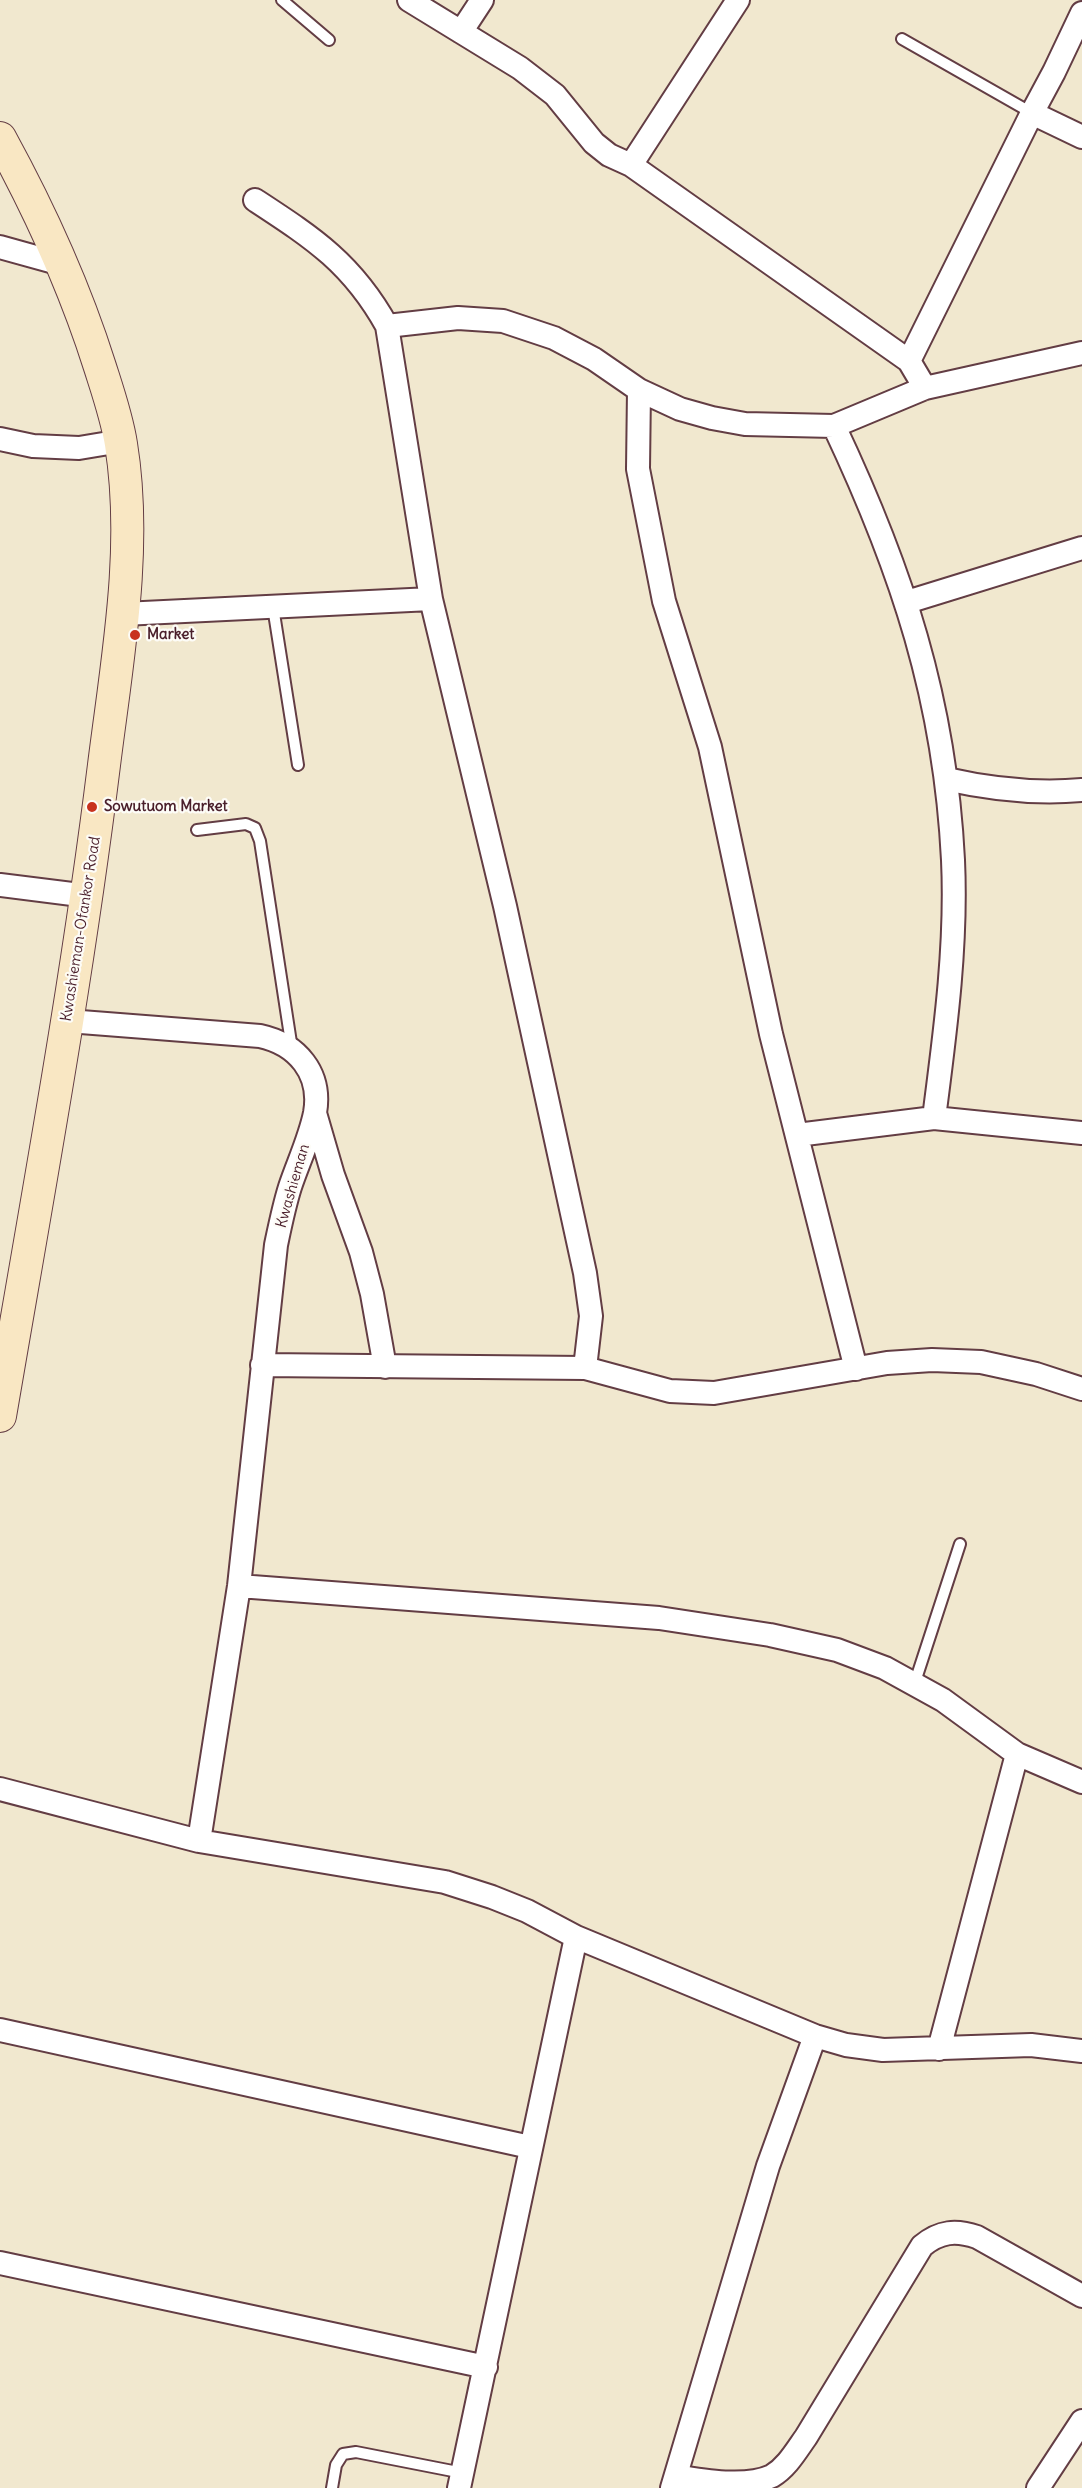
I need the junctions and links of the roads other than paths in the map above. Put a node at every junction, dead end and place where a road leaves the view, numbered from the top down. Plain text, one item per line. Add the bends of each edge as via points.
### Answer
1 (282, 0) edge
2 (409, 0) edge
3 (482, 0) edge
4 (738, 0) edge
5 (1082, 13) edge
6 (461, 32) junction
7 (902, 39) dead end
8 (329, 40) dead end
9 (1032, 113) junction
10 (1082, 137) edge
11 (0, 138) edge
12 (632, 165) junction
13 (255, 200) dead end
14 (0, 247) edge
15 (62, 264) junction
16 (387, 326) junction
17 (1082, 353) edge
18 (909, 361) junction
19 (925, 388) junction
20 (639, 390) junction
21 (834, 426) junction
22 (0, 439) edge
23 (121, 441) junction
24 (1082, 548) edge
25 (431, 599) junction
26 (907, 602) junction
27 (273, 607) junction
28 (123, 614) junction
29 (298, 765) dead end
30 (946, 779) junction
31 (1082, 790) edge
32 (197, 830) dead end
33 (0, 885) edge
34 (88, 896) junction
35 (68, 1021) junction
36 (292, 1049) junction
37 (315, 1113) junction
38 (934, 1118) junction
39 (1082, 1133) edge
40 (797, 1135) junction
41 (262, 1365) junction
42 (385, 1367) junction
43 (585, 1368) junction
44 (856, 1369) junction
45 (1082, 1389) edge
46 (0, 1416) edge
47 (960, 1544) dead end
48 (239, 1586) junction
49 (915, 1682) junction
50 (1017, 1754) junction
51 (1080, 1777) edge
52 (0, 1789) edge
53 (199, 1841) junction
54 (576, 1937) junction
55 (0, 2030) edge
56 (815, 2036) junction
57 (939, 2049) junction
58 (1082, 2051) edge
59 (530, 2148) junction
60 (0, 2263) edge
61 (1082, 2296) edge
62 (486, 2367) junction
63 (1082, 2421) edge
64 (461, 2481) edge
65 (674, 2482) edge
66 (332, 2488) edge
67 (1038, 2488) edge

1 - 8 lane
2 - 6 street
3 - 6 street
4 - 12 street
5 - 9 street
6 - 12 street via 555,95 594,143
7 - 9 lane
9 - 10 street
9 - 18 street
11 - 15 main road, Kwashieman-Ofankor Road
12 - 18 street
13 - 16 street via 324,247 351,274
14 - 15 street
15 - 23 main road, Kwashieman-Ofankor Road via 89,333
16 - 20 street via 458,318 503,321 554,339 594,359
16 - 25 street
17 - 19 street
18 - 19 street
19 - 21 street
20 - 21 street via 680,409 712,418 745,424
20 - 40 street via 638,469 650,535 664,601 710,747 771,1034
21 - 26 street via 882,533
22 - 23 street via 33,446 79,448
23 - 28 main road, Kwashieman-Ofankor Road via 126,512
24 - 26 street
25 - 27 street
25 - 43 street via 505,906 585,1273 591,1316
26 - 30 street via 927,672
27 - 28 street
27 - 29 lane
28 - 34 main road, Kwashieman-Ofankor Road
30 - 31 street via 979,787
30 - 38 street via 953,861 952,929 948,1011
32 - 36 lane via 246,824 255,828
33 - 34 street
34 - 35 main road, Kwashieman-Ofankor Road
35 - 36 street via 260,1036
35 - 46 main road, Kwashieman-Ofankor Road
36 - 37 street, Kwashieman via 304,1061 310,1075 316,1095
37 - 41 street, Kwashieman via 286,1199 276,1245
37 - 42 street via 361,1252
38 - 39 street
38 - 40 street
40 - 44 street
41 - 42 street
41 - 48 street, Kwashieman
42 - 43 street
43 - 44 street via 670,1391 714,1393
44 - 45 street via 932,1360 981,1362
47 - 49 lane
48 - 49 street via 658,1618 837,1650
48 - 53 street, Kwashieman
49 - 50 street
50 - 51 street
50 - 57 street
52 - 53 street
53 - 54 street via 445,1882 527,1911
54 - 56 street
54 - 59 street
55 - 59 street
56 - 57 street via 883,2050
56 - 65 street via 768,2166
57 - 58 street via 1030,2045
59 - 62 street
60 - 62 street
61 - 65 street via 977,2237 961,2232 932,2238 922,2246 806,2437 772,2477 736,2485
62 - 64 street
63 - 67 street
64 - 66 lane via 356,2452 343,2454 336,2465

